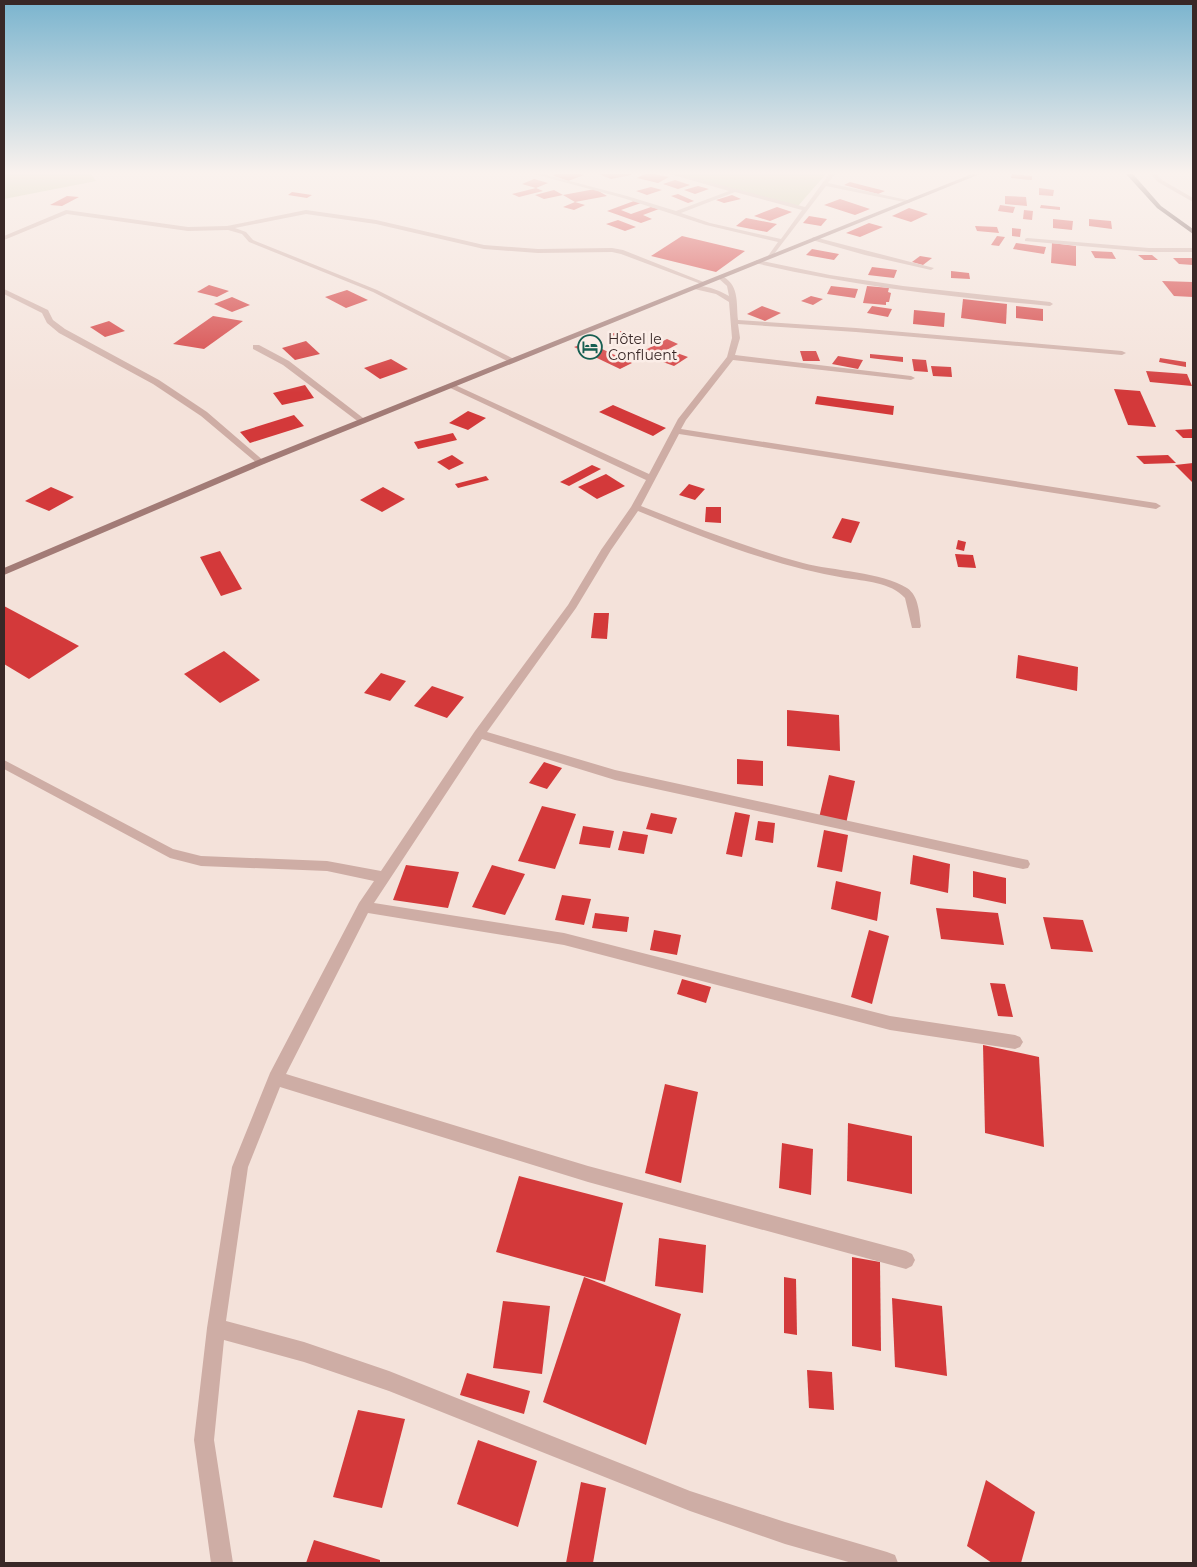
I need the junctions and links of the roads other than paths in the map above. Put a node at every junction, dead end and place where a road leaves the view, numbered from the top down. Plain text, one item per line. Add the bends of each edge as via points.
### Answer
1 (266, 247) edge
2 (486, 247) edge
3 (778, 247) edge
4 (793, 247) edge
5 (843, 247) edge
6 (1114, 247) edge
7 (1193, 250) edge
8 (771, 256) junction
9 (758, 262) junction
10 (931, 268) dead end
11 (720, 277) junction
12 (703, 283) junction
13 (691, 288) junction
14 (4, 291) edge
15 (732, 301) junction
16 (1050, 304) dead end
17 (736, 322) junction
18 (256, 347) dead end
19 (1122, 353) dead end
20 (731, 357) junction
21 (511, 361) junction
22 (911, 378) dead end
23 (450, 386) junction
24 (363, 421) junction
25 (677, 431) junction
26 (261, 462) junction
27 (652, 479) junction
28 (1156, 506) dead end
29 (636, 507) junction
30 (4, 572) edge
31 (916, 626) dead end
32 (479, 734) junction
33 (4, 764) edge
34 (1023, 864) dead end
35 (383, 877) junction
36 (364, 907) junction
37 (1015, 1042) dead end
38 (276, 1078) junction
39 (906, 1260) dead end
40 (216, 1328) junction
41 (222, 1563) edge
42 (887, 1563) edge

1 - 21 street via 376,291
2 - 12 street via 538,251 612,250
3 - 8 street
4 - 8 street
5 - 10 street
6 - 7 street
8 - 9 street
9 - 11 street
9 - 16 street via 877,284
11 - 12 street
11 - 15 street via 734,291
12 - 13 street
13 - 15 street via 724,294
13 - 21 street
14 - 26 street via 45,312 62,331 204,414
15 - 17 street
17 - 19 street
17 - 20 street
18 - 24 street via 286,362
20 - 22 street
20 - 25 street via 690,408
21 - 23 street
23 - 24 street
23 - 27 street
24 - 26 street
25 - 27 street
25 - 28 street
26 - 30 street
27 - 29 street
29 - 31 street via 690,530 756,552 824,571 889,584 911,598
29 - 32 street via 572,606
32 - 34 street via 615,775
32 - 35 street
33 - 35 street via 170,853 201,861 327,866
35 - 36 street
36 - 37 street via 564,938 890,1023
36 - 38 street
38 - 39 street via 588,1174
38 - 40 street via 240,1167
40 - 41 street via 204,1440
40 - 42 street via 304,1352 389,1381 690,1501

